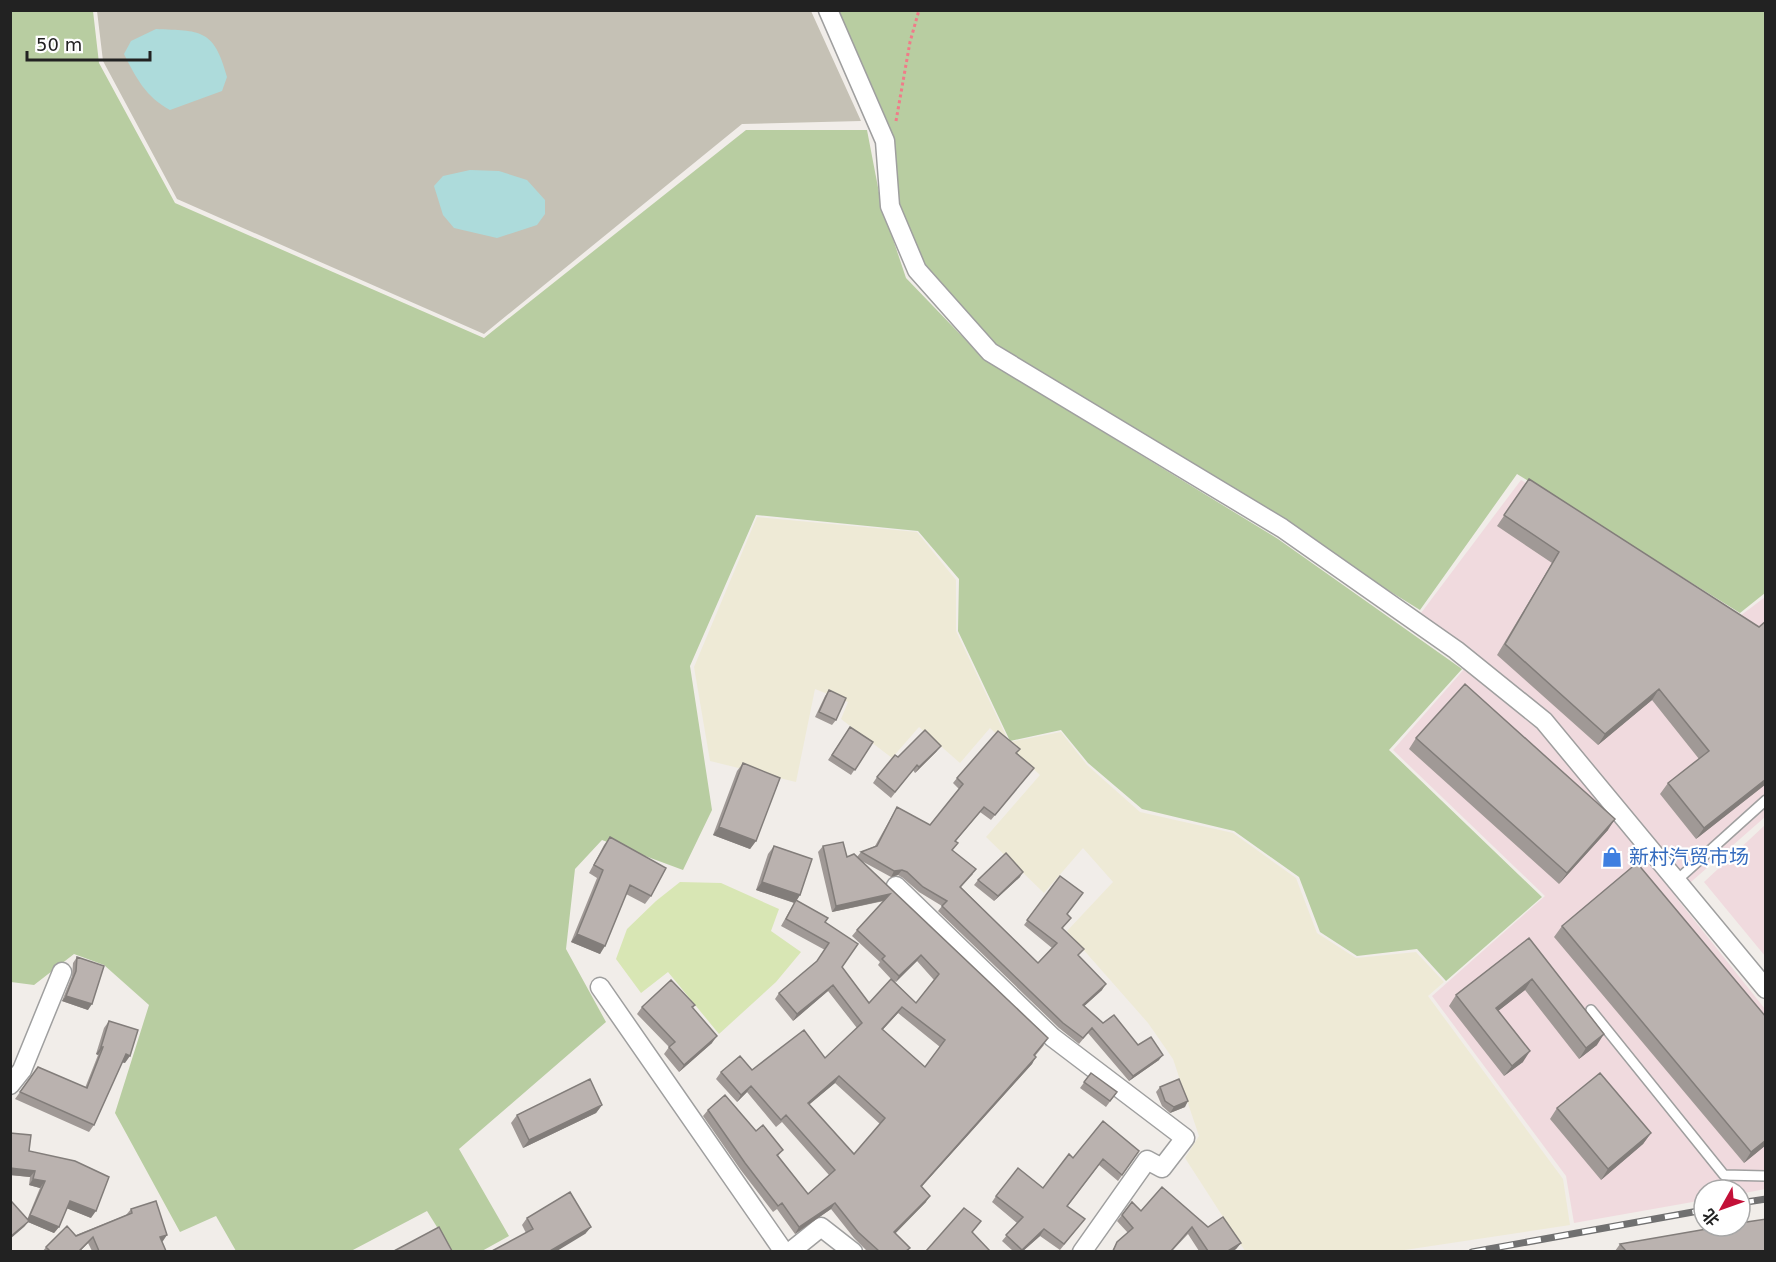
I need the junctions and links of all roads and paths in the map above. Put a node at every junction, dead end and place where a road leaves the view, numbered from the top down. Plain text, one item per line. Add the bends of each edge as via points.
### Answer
1 (828, 10) edge
2 (919, 10) edge
3 (885, 141) junction
4 (1766, 800) edge
5 (1676, 880) junction
6 (896, 886) dead end
7 (62, 972) dead end
8 (600, 987) dead end
9 (1766, 989) edge
10 (1591, 1010) dead end
11 (10, 1085) edge
12 (1766, 1176) edge
13 (784, 1251) edge
14 (790, 1251) edge
15 (853, 1251) edge
16 (1082, 1251) edge

1 - 3 street
2 - 3 path via 898,118
3 - 5 street via 890,206 917,270 990,352 1282,528 1456,650 1544,721
4 - 5 lane
5 - 9 street
6 - 16 street via 1052,1037 1185,1138 1162,1168 1147,1160
7 - 11 street via 22,1070
8 - 13 street
10 - 12 lane via 1724,1175
14 - 15 street via 821,1227

